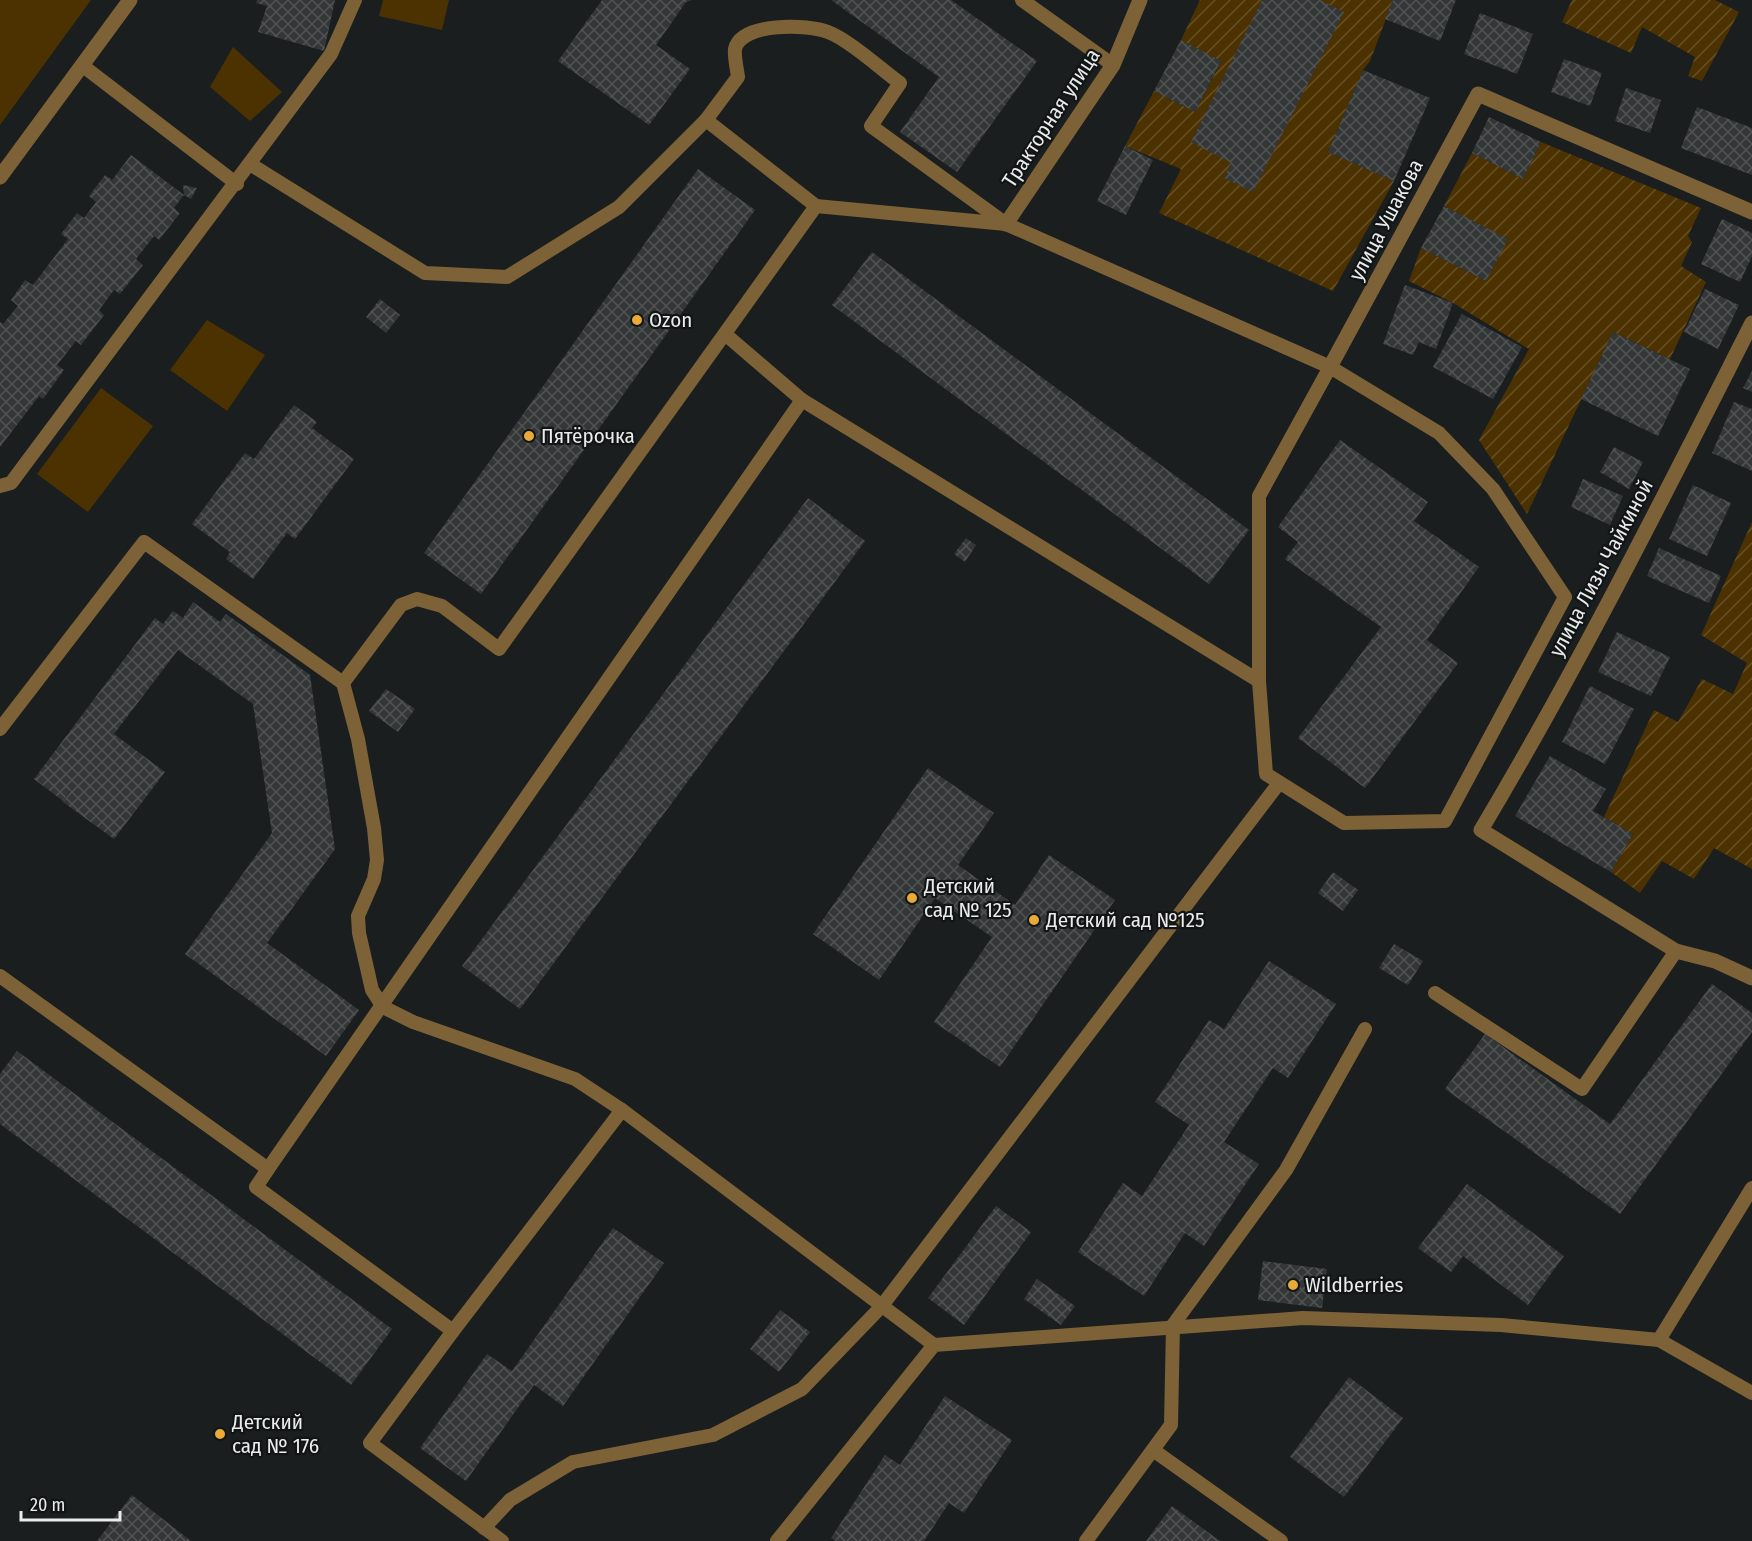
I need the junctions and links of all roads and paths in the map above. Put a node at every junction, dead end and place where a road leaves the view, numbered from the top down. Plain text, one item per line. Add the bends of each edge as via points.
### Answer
1 (130, 0) edge
2 (356, 0) edge
3 (1022, 0) edge
4 (1140, 0) edge
5 (1113, 65) junction
6 (83, 66) junction
7 (706, 120) junction
8 (250, 164) junction
9 (0, 177) edge
10 (237, 184) junction
11 (816, 206) junction
12 (1752, 212) edge
13 (1006, 224) junction
14 (1752, 323) edge
15 (725, 334) junction
16 (1330, 367) junction
17 (802, 400) junction
18 (0, 486) edge
19 (1259, 681) junction
20 (343, 683) junction
21 (0, 729) edge
22 (1279, 783) junction
23 (1676, 951) junction
24 (0, 978) edge
25 (1752, 978) edge
26 (1435, 993) dead end
27 (383, 1007) junction
28 (1365, 1029) dead end
29 (622, 1110) junction
30 (268, 1169) junction
31 (1752, 1188) edge
32 (881, 1307) junction
33 (1173, 1325) junction
34 (453, 1331) junction
35 (1659, 1340) junction
36 (934, 1345) junction
37 (1752, 1393) edge
38 (1153, 1450) junction
39 (484, 1528) junction
40 (502, 1541) edge
41 (777, 1541) edge
42 (1086, 1541) edge
43 (1281, 1541) edge

1 - 6 street
2 - 8 lane via 331,54
3 - 5 lane
4 - 5 street, Тракторная улица
5 - 13 street, Тракторная улица
6 - 9 street
6 - 10 lane
7 - 8 lane via 620,207 507,277 425,273
7 - 11 lane
7 - 13 lane via 738,77 735,49 742,37 791,26 831,32 900,83 871,126
8 - 10 lane
10 - 18 lane via 11,483
11 - 13 lane
11 - 15 lane
12 - 16 street, улица Ушакова via 1478,94
13 - 16 lane
14 - 23 street, улица Лизы Чайкиной via 1646,532 1481,830
15 - 17 lane
15 - 20 lane via 499,649 442,606 417,599 400,605
16 - 19 lane via 1259,496
16 - 22 lane via 1439,433 1493,489 1565,597 1445,821 1344,823
17 - 19 lane
17 - 27 lane
19 - 22 lane via 1266,774
20 - 21 lane via 144,542
20 - 27 lane via 358,739 377,861 375,879 358,916 359,933 372,990
22 - 32 lane
23 - 25 street
23 - 26 lane via 1582,1089
24 - 30 lane
27 - 29 lane via 394,1015 575,1079
27 - 30 lane
28 - 33 lane via 1286,1170
29 - 32 lane
29 - 34 lane
30 - 34 lane via 256,1187
31 - 35 lane
32 - 36 lane
32 - 39 lane via 802,1389 713,1435 573,1462 510,1500
33 - 35 lane via 1303,1318 1501,1325
33 - 36 lane
33 - 38 lane via 1171,1425
34 - 39 lane via 370,1443
35 - 37 lane
36 - 41 lane
38 - 42 lane
38 - 43 lane
39 - 40 lane

